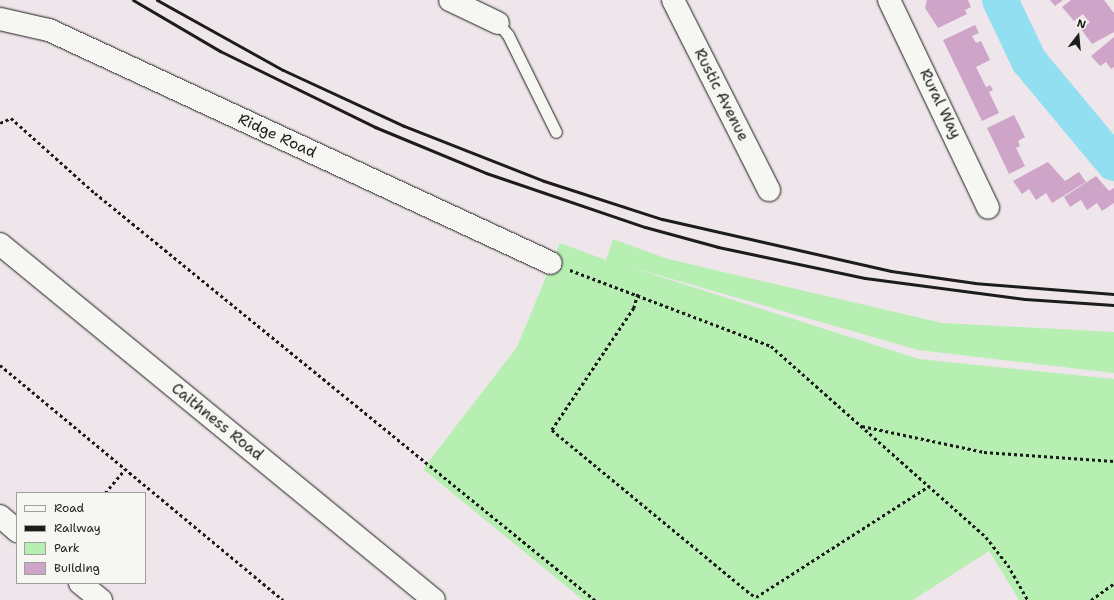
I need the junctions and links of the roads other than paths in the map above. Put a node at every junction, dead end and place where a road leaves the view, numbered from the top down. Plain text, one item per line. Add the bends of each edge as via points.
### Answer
1 (450, 0) edge
2 (673, 0) edge
3 (889, 0) edge
4 (0, 19) edge
5 (498, 23) joint
6 (556, 132) dead end
7 (769, 190) dead end
8 (988, 208) dead end
9 (0, 244) edge
10 (551, 263) road end
11 (0, 516) edge
12 (16, 530) edge
13 (81, 584) edge
14 (101, 600) edge
15 (434, 600) edge

1 - 5 street
2 - 7 street, Rustic Avenue
3 - 8 street, Rural Way
4 - 10 street, Ridge Road via 49,30
5 - 6 lane via 508,35
9 - 15 street, Caithness Road
11 - 12 street
13 - 14 street

